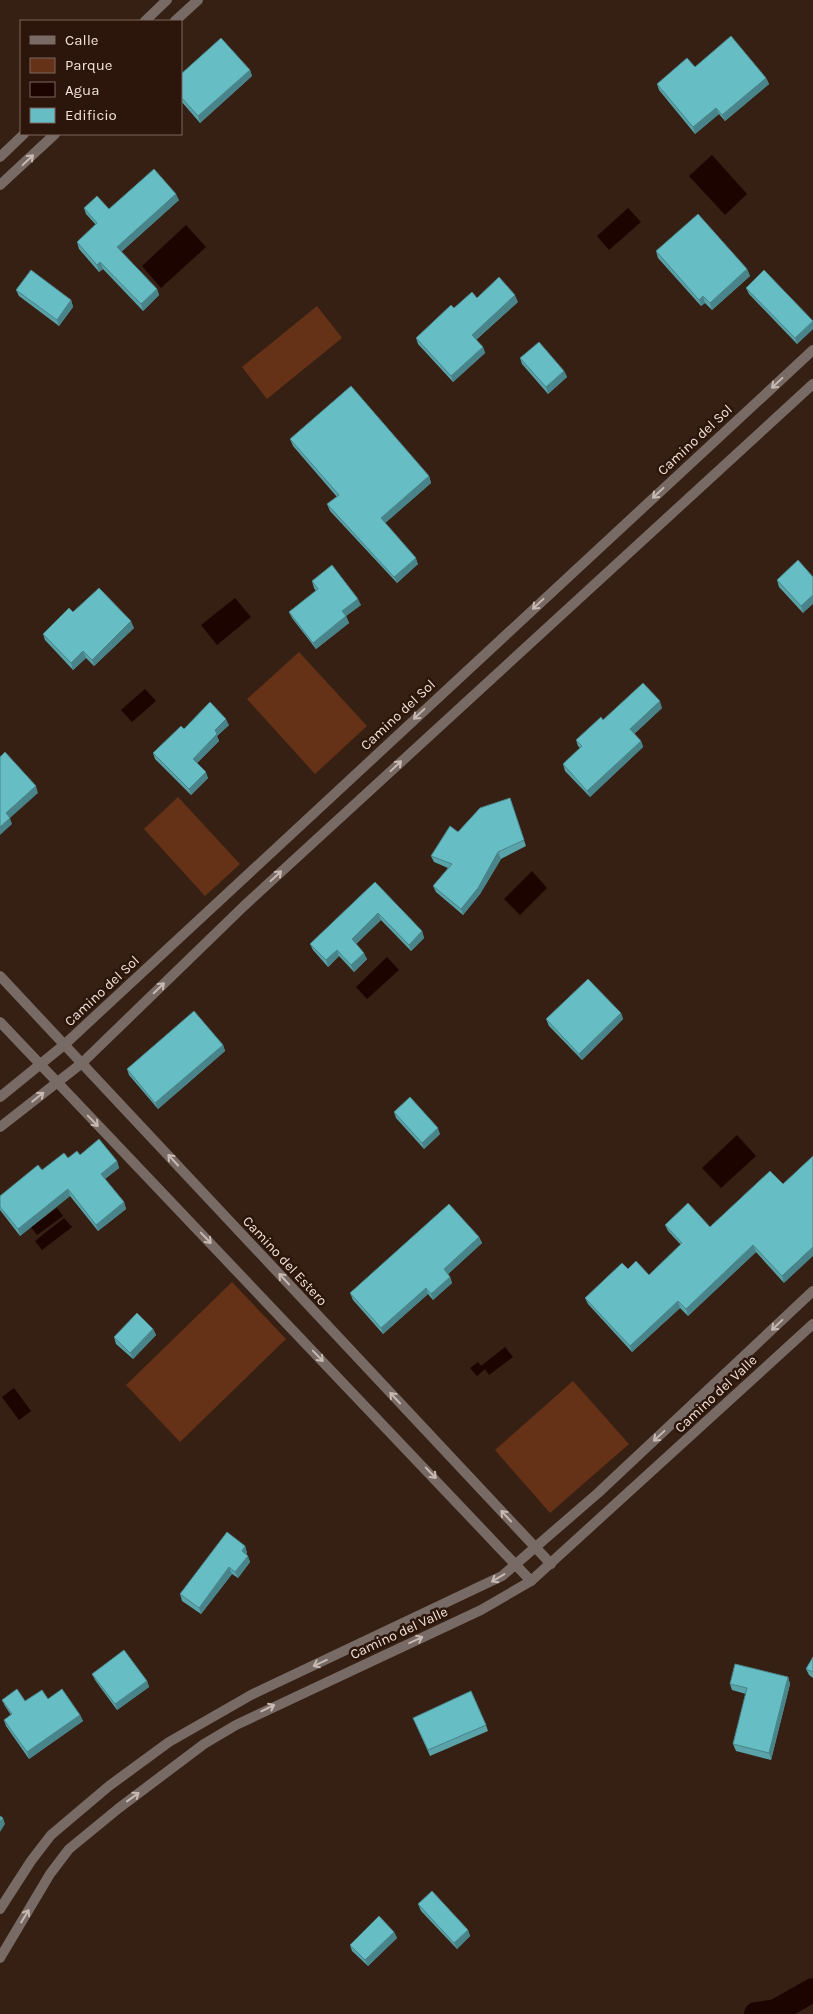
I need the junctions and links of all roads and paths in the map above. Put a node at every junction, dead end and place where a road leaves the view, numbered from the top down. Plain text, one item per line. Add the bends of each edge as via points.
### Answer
1 (168, 0) edge
2 (198, 0) edge
3 (146, 20) edge
4 (176, 20) edge
5 (23, 135) edge
6 (54, 135) edge
7 (0, 157) edge
8 (0, 185) edge
9 (813, 350) edge
10 (813, 384) edge
11 (0, 976) edge
12 (0, 1022) edge
13 (64, 1044) junction
14 (82, 1063) junction
15 (40, 1065) junction
16 (56, 1082) junction
17 (0, 1097) edge
18 (0, 1127) edge
19 (813, 1291) edge
20 (813, 1324) edge
21 (534, 1548) junction
22 (517, 1563) junction
23 (551, 1564) junction
24 (531, 1581) junction
25 (0, 1910) edge
26 (0, 1958) edge

1 - 3 street
2 - 4 street
5 - 7 street
8 -> 6 street
9 -> 13 street, Camino del Sol
14 -> 10 street via 244,906
11 - 13 street, Camino del Estero
12 - 15 street
13 - 14 street, Camino del Estero
13 - 15 street, Camino del Sol
14 - 16 street
21 -> 14 street, Camino del Estero
15 - 16 street
15 - 17 street, Camino del Sol
18 -> 16 street
16 -> 22 street
19 -> 21 street, Camino del Valle via 598,1493
20 - 23 street, Camino del Valle
21 - 22 street, Camino del Valle
21 - 23 street, Camino del Estero
22 - 24 street
22 -> 25 street, Camino del Valle via 502,1576 472,1592 251,1695 169,1742 109,1786 51,1835
23 - 24 street, Camino del Valle
26 -> 24 street, Camino del Valle via 50,1874 70,1849 204,1744 271,1707 481,1610

